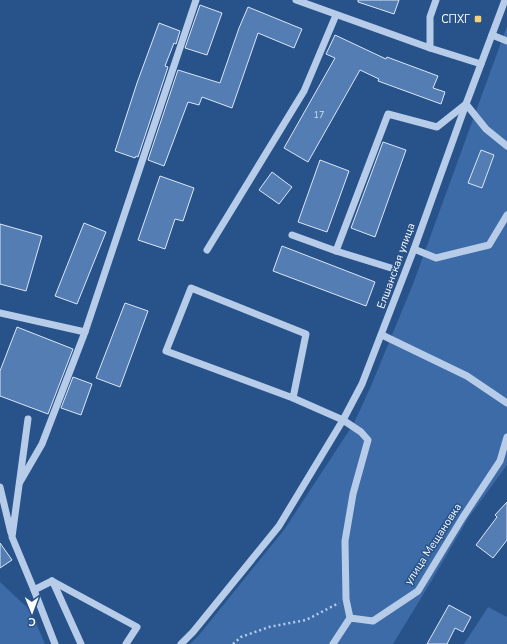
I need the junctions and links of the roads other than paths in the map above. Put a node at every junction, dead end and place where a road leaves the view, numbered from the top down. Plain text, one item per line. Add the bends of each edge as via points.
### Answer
1 (196, 0) edge
2 (296, 0) edge
3 (436, 0) edge
4 (505, 0) edge
5 (336, 15) junction
6 (492, 35) junction
7 (507, 41) edge
8 (430, 48) junction
9 (480, 64) junction
10 (466, 104) junction
11 (507, 146) edge
12 (507, 215) edge
13 (292, 235) dead end
14 (414, 249) junction
15 (207, 250) dead end
16 (336, 251) junction
17 (391, 268) dead end
18 (0, 313) edge
19 (85, 332) junction
20 (382, 334) junction
21 (293, 398) junction
22 (507, 403) edge
23 (28, 419) dead end
24 (343, 420) junction
25 (507, 438) edge
26 (20, 482) junction
27 (0, 487) edge
28 (12, 538) junction
29 (52, 582) junction
30 (34, 590) junction
31 (350, 618) junction
32 (55, 644) edge
33 (81, 644) edge
34 (126, 644) edge
35 (181, 644) edge
36 (333, 644) edge

1 - 19 street
2 - 5 street
3 - 8 street via 430,17
4 - 6 street, Елшанская улица
5 - 8 street
5 - 15 street via 304,91
6 - 7 street
6 - 9 street, Елшанская улица
8 - 9 street
9 - 10 street, Елшанская улица
10 - 11 street via 486,129
10 - 14 street, Елшанская улица
10 - 16 street via 437,127 388,114
12 - 14 street via 489,245 436,258
13 - 16 street
14 - 20 street, Елшанская улица
16 - 17 street
18 - 19 street
19 - 26 street via 42,444
20 - 22 street via 467,376
20 - 24 street, Елшанская улица via 362,384
21 - 21 street via 166,351 191,288 306,334
21 - 24 street
23 - 26 street
24 - 31 street via 368,440 353,494 345,541 346,600
24 - 35 street, Елшанская улица via 279,526
25 - 31 street, улица Мещановка via 500,461 418,591 373,621
26 - 28 street
27 - 28 street
28 - 30 street
29 - 30 street
29 - 33 street
29 - 34 street via 137,628
30 - 32 street
31 - 36 street

